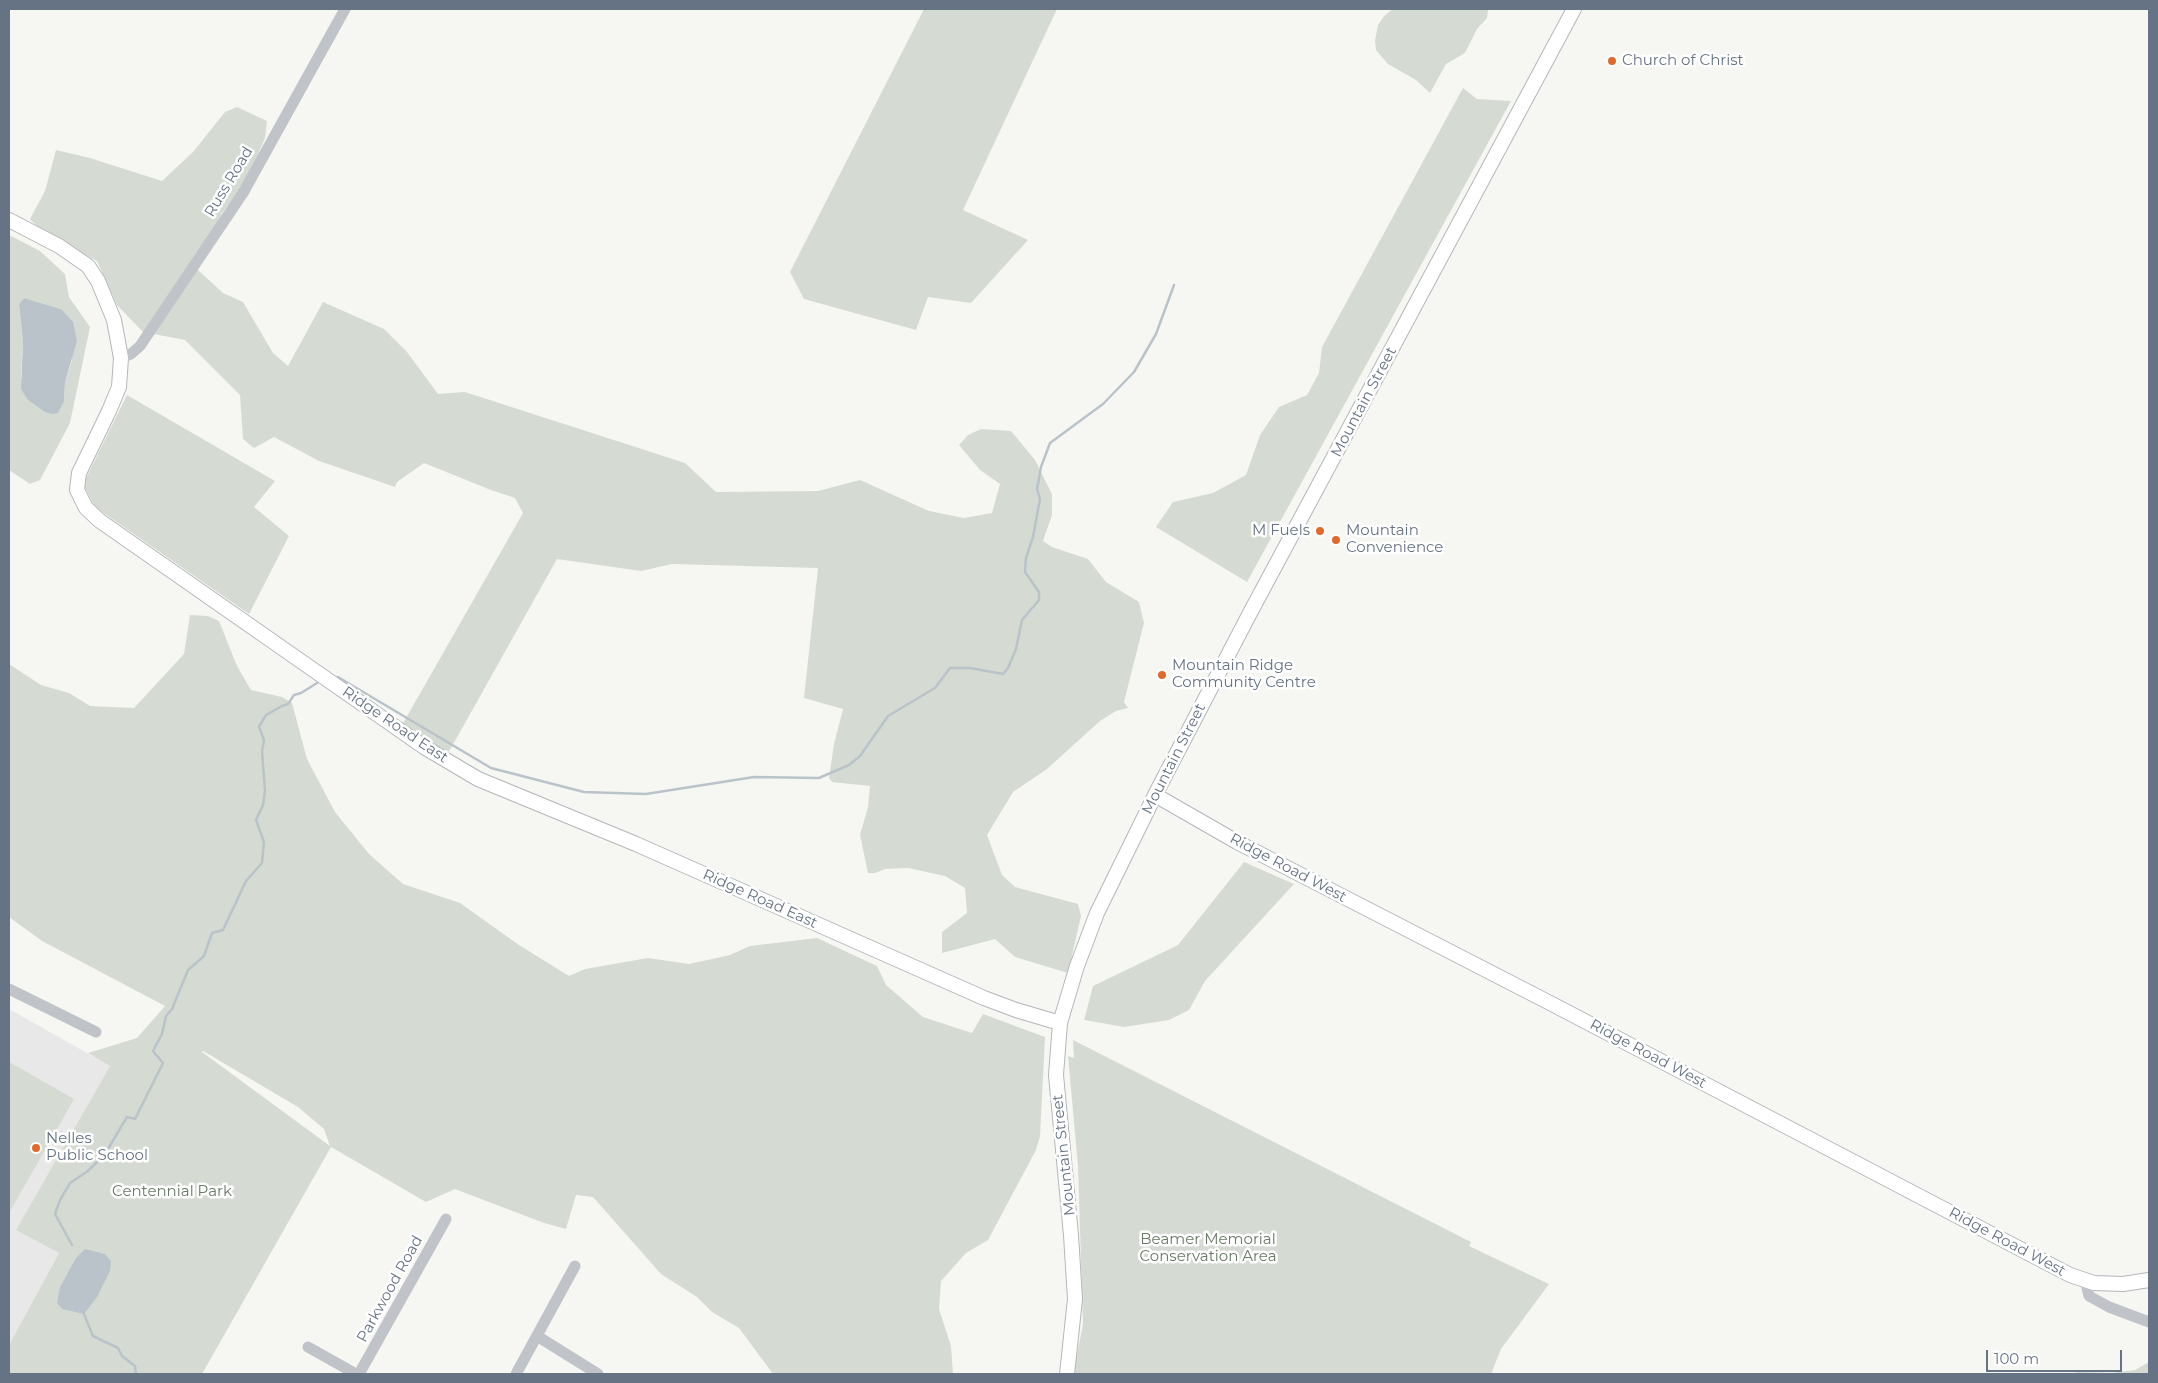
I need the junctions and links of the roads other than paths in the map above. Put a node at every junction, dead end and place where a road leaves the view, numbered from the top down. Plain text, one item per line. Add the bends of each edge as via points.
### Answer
1 (345, 9) edge
2 (1574, 9) edge
3 (9, 220) edge
4 (121, 358) junction
5 (1155, 795) junction
6 (9, 989) edge
7 (1060, 1023) junction
8 (96, 1032) dead end
9 (446, 1219) dead end
10 (575, 1266) dead end
11 (2085, 1280) junction
12 (2149, 1280) edge
13 (2149, 1322) edge
14 (537, 1336) junction
15 (308, 1347) dead end
16 (358, 1374) edge
17 (516, 1374) edge
18 (598, 1374) edge
19 (1067, 1374) edge

1 - 4 street, Russ Road via 242,193 140,346
2 - 5 main road, Mountain Street
3 - 4 main road, Ridge Road East via 88,266 107,298
4 - 7 main road, Ridge Road East via 119,386 79,473 77,490 86,508 100,521 424,747 478,779 636,844 984,998
5 - 7 main road, Mountain Street via 1097,913
5 - 11 main road, Ridge Road West via 1237,842
6 - 8 street
7 - 19 main road, Mountain Street via 1056,1075 1075,1299
9 - 16 street, Parkwood Road
10 - 14 street
11 - 12 main road, Ridge Road West via 2123,1284
11 - 13 street via 2089,1296
14 - 17 street
14 - 18 street
15 - 16 street

